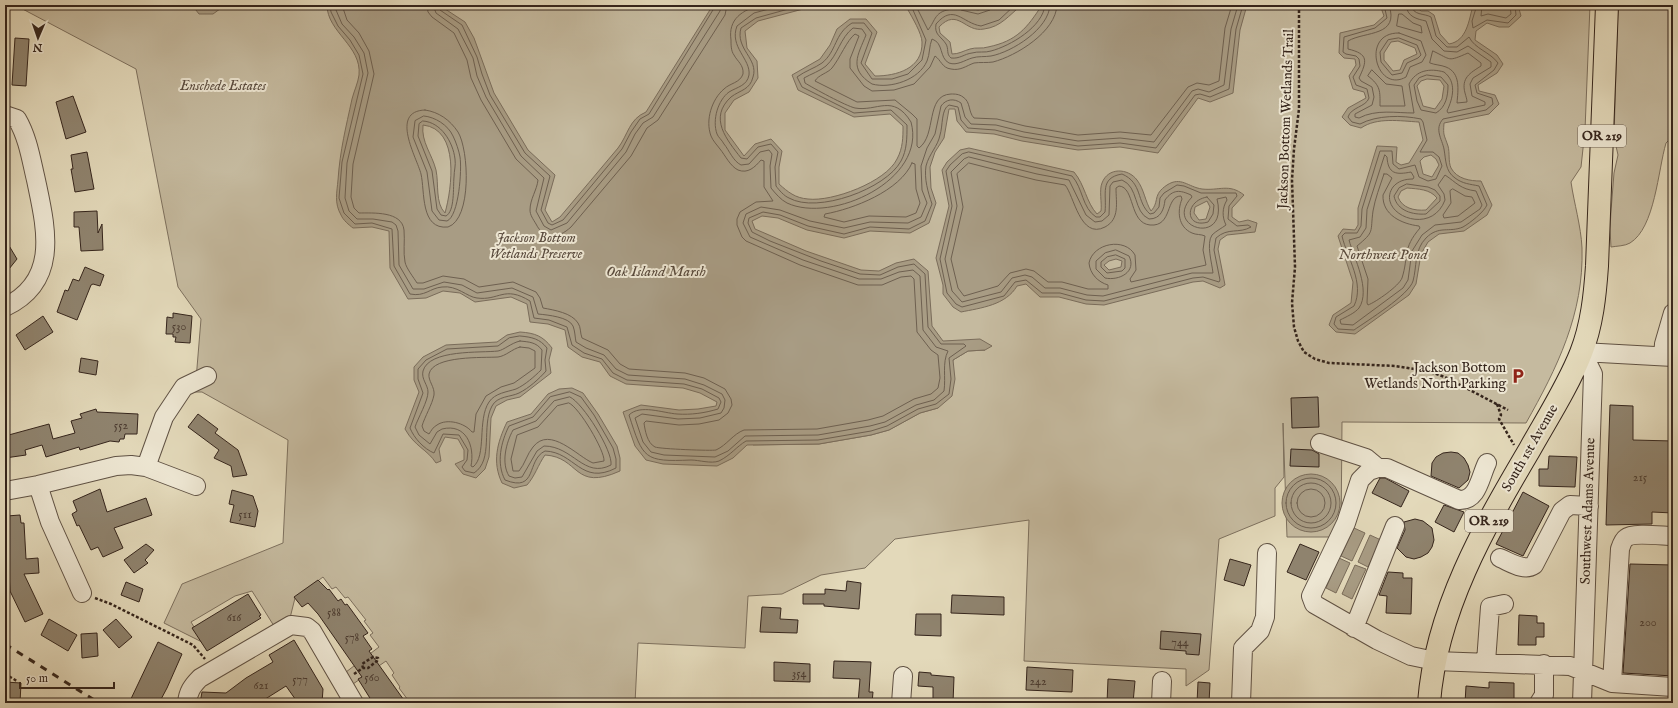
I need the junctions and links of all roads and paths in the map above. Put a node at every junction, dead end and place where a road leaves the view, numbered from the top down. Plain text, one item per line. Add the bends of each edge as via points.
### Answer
1 (1299, 5) edge
2 (1607, 5) edge
3 (5, 115) edge
4 (5, 307) edge
5 (1673, 313) edge
6 (1582, 352) junction
7 (1668, 357) edge
8 (207, 376) dead end
9 (1496, 404) junction
10 (1508, 410) dead end
11 (1320, 443) dead end
12 (1523, 460) junction
13 (1487, 463) dead end
14 (146, 467) junction
15 (1378, 468) junction
16 (38, 485) junction
17 (196, 486) dead end
18 (5, 491) edge
19 (1589, 506) junction
20 (1395, 526) dead end
21 (1673, 536) edge
22 (1267, 553) dead end
23 (1500, 558) dead end
24 (82, 593) joint
25 (1504, 604) dead end
26 (1354, 628) junction
27 (1435, 661) junction
28 (1486, 662) junction
29 (1544, 664) junction
30 (363, 668) junction
31 (213, 671) junction
32 (1583, 672) junction
33 (5, 674) edge
34 (903, 676) dead end
35 (17, 682) dead end
36 (342, 682) junction
37 (1162, 682) dead end
38 (1612, 683) junction
39 (1673, 687) edge
40 (187, 703) edge
41 (354, 703) edge
42 (902, 703) edge
43 (1161, 703) edge
44 (1241, 703) edge
45 (1429, 703) edge
46 (1539, 703) edge
47 (1582, 703) edge

1 - 9 path, Jackson Bottom Wetlands Trail via 1299,109 1292,180 1295,267 1292,303 1298,340 1304,352 1315,359 1427,371 1445,377
2 - 6 main road, OR 219 via 1597,266 1591,319
3 - 4 street via 18,119 26,134 47,245 43,263 31,288 21,298
5 - 7 street via 1664,344
6 - 7 street
6 - 12 main road, South 1st Avenue / OR 219 via 1566,386
6 - 19 street, Southwest Adams Avenue via 1593,374
8 - 14 street via 184,387 164,417
9 - 10 path, Jackson Bottom Wetlands Trail
9 - 12 path via 1501,415 1498,419
11 - 15 street via 1366,458
12 - 27 main road, South 1st Avenue / OR 219 via 1483,533 1462,578 1446,619
13 - 15 street via 1472,497 1466,500 1459,500 1387,468
14 - 16 street via 116,466
14 - 17 street
15 - 26 street via 1369,471 1360,480 1346,522 1311,596 1314,604
16 - 18 street
16 - 24 street via 50,522
19 - 23 street via 1570,505 1562,511 1534,566 1523,568
19 - 32 street, Southwest Adams Avenue
20 - 26 street
21 - 38 street via 1632,535 1625,538 1620,549
22 - 44 street via 1265,617 1260,631 1243,648
24 - 31 path via 111,604 193,645 201,652
25 - 28 street via 1490,607
26 - 27 street via 1411,656
27 - 28 street
27 - 45 main road, South 1st Avenue / OR 219
28 - 29 street
29 - 32 street via 1570,666
29 - 46 street via 1544,695
30 - 30 path via 368,668 378,658 373,657 362,664
30 - 36 path
31 - 36 street via 290,625 297,625 306,626 312,631
31 - 40 street via 192,686
32 - 38 street
32 - 47 street, Southwest Adams Avenue
33 - 35 path
34 - 42 street
36 - 41 street
37 - 43 street
38 - 39 street

